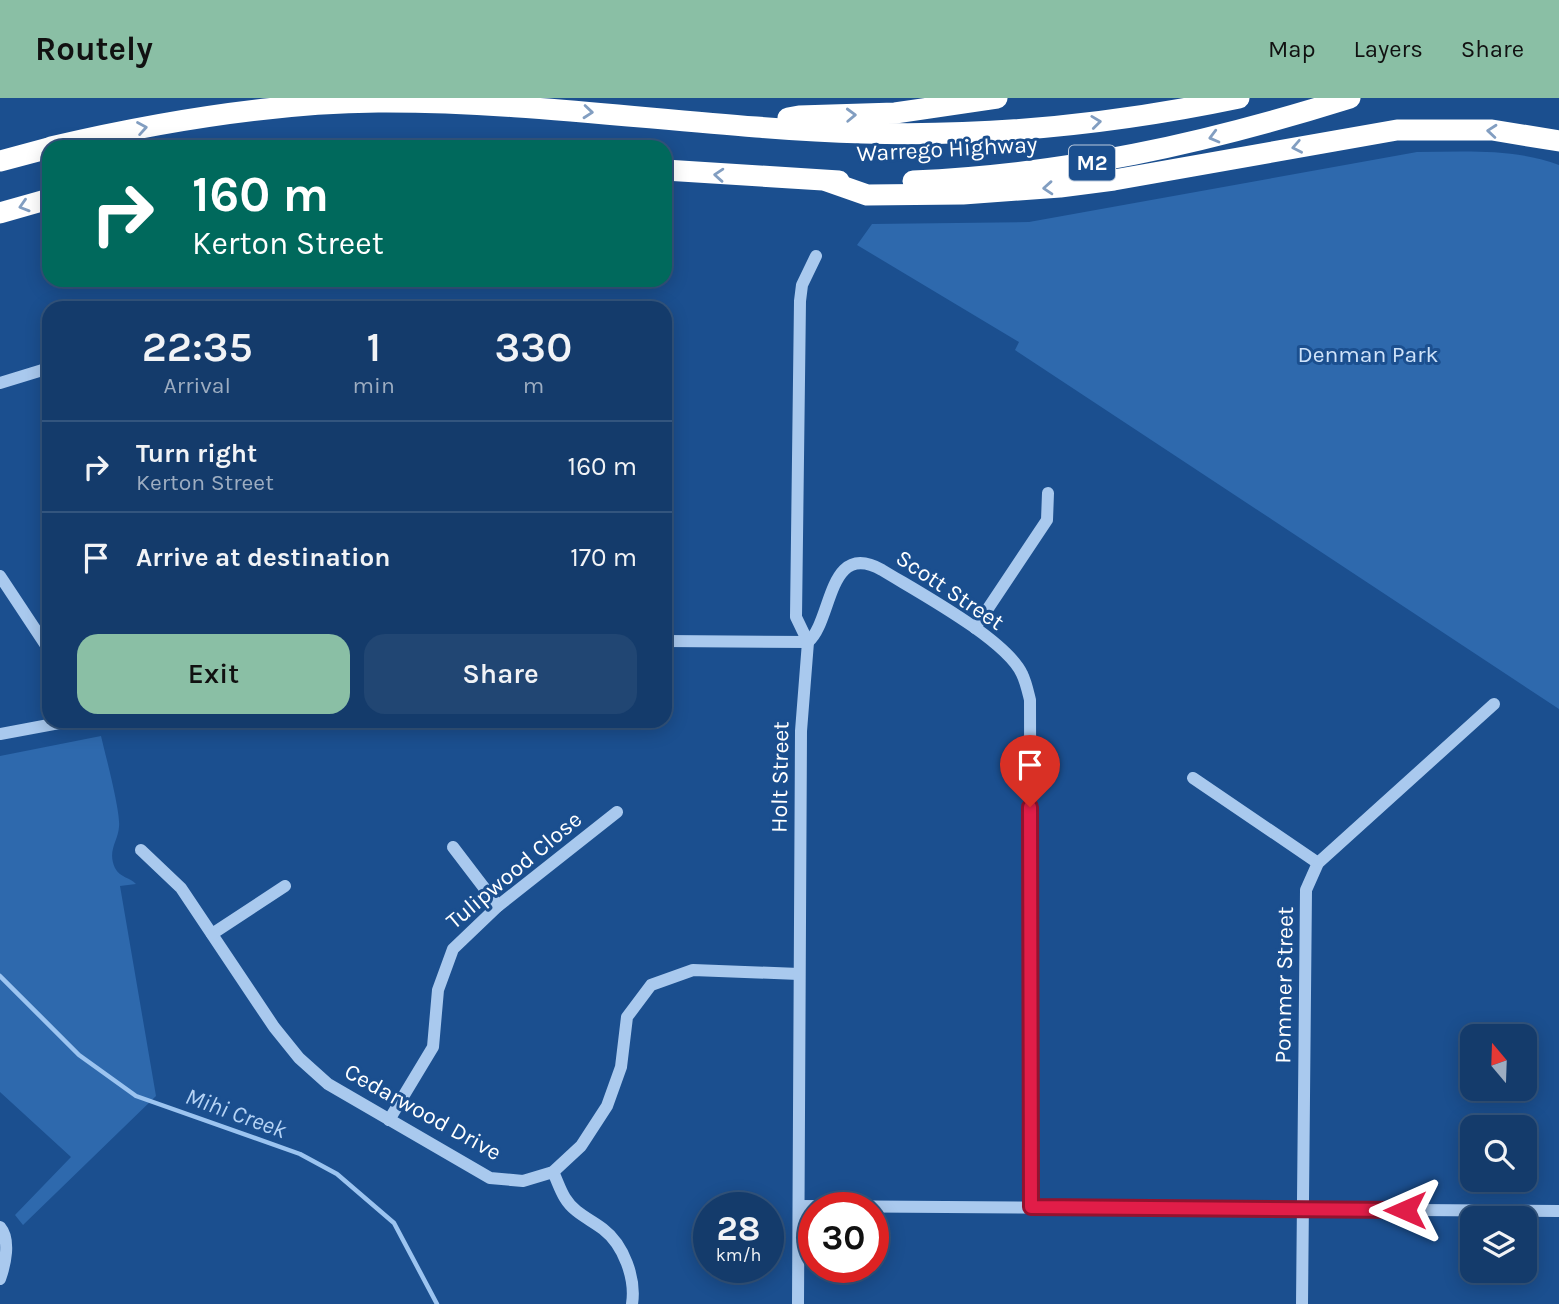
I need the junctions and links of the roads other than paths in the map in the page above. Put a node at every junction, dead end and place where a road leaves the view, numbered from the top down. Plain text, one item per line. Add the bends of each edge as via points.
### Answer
1 (997, 98) edge
2 (1239, 98) edge
3 (1350, 98) edge
4 (759, 126) junction
5 (86, 140) edge
6 (1559, 141) edge
7 (42, 149) edge
8 (0, 162) edge
9 (672, 170) edge
10 (827, 181) junction
11 (42, 201) edge
12 (0, 213) edge
13 (816, 256) dead end
14 (42, 370) edge
15 (0, 383) edge
16 (1048, 493) dead end
17 (0, 576) edge
18 (975, 628) junction
19 (42, 639) edge
20 (672, 640) edge
21 (808, 642) junction
22 (1494, 704) dead end
23 (42, 726) edge
24 (0, 734) edge
25 (1193, 778) dead end
26 (617, 812) dead end
27 (453, 847) dead end
28 (141, 850) dead end
29 (1318, 863) junction
30 (285, 886) dead end
31 (498, 906) junction
32 (212, 934) junction
33 (799, 974) junction
34 (389, 1120) junction
35 (554, 1172) junction
36 (799, 1192) edge
37 (889, 1206) edge
38 (1031, 1207) junction
39 (1303, 1209) junction
40 (1559, 1211) edge
41 (0, 1227) edge
42 (0, 1279) edge
43 (798, 1283) edge
44 (632, 1304) edge
45 (798, 1304) edge
46 (1302, 1304) edge

4 -> 1 highway via 799,116 895,113
4 -> 2 highway, Warrego Highway / M2 via 861,133 984,133 1126,119
3 -> 10 highway, Warrego Highway / M2 via 1209,138 1074,166 940,180
5 -> 4 highway, Warrego Highway / M2 via 199,118 376,102 536,108
6 -> 10 highway via 1492,130 1397,130 1114,180 963,194 867,195
7 - 8 highway, Warrego Highway / M2
10 -> 9 highway, Warrego Highway / M2
11 -> 12 highway
13 - 21 street, Holt Street via 800,301 796,617
14 - 15 street
16 - 18 street via 1047,520
17 - 19 street
18 - 21 street, Scott Street via 882,569 862,564 837,578 821,627
18 - 38 street, Scott Street via 1022,672 1030,701
20 - 21 street
21 - 33 street, Holt Street via 801,731
22 - 29 street, Pommer Street
23 - 24 street
25 - 29 street
26 - 31 street, Tulipwood Close
27 - 31 street
28 - 32 street, Cedarwood Drive via 181,888
29 - 39 street, Pommer Street via 1306,890
30 - 32 street
31 - 34 street, Tulipwood Close via 453,949 438,990 433,1047
32 - 34 street, Cedarwood Drive via 299,1058 328,1084
33 - 35 street, Cedarwood Drive via 693,970 651,985 627,1017 621,1067 607,1107 582,1146
33 - 36 street, Holt Street
34 - 35 street, Cedarwood Drive via 490,1178 523,1181
35 - 44 street via 565,1198 580,1215 606,1231 624,1254 634,1292
37 - 38 street
38 - 39 street
39 - 40 street
39 - 46 street, Pommer Street
41 - 42 street via 6,1262
43 - 45 street, Holt Street

